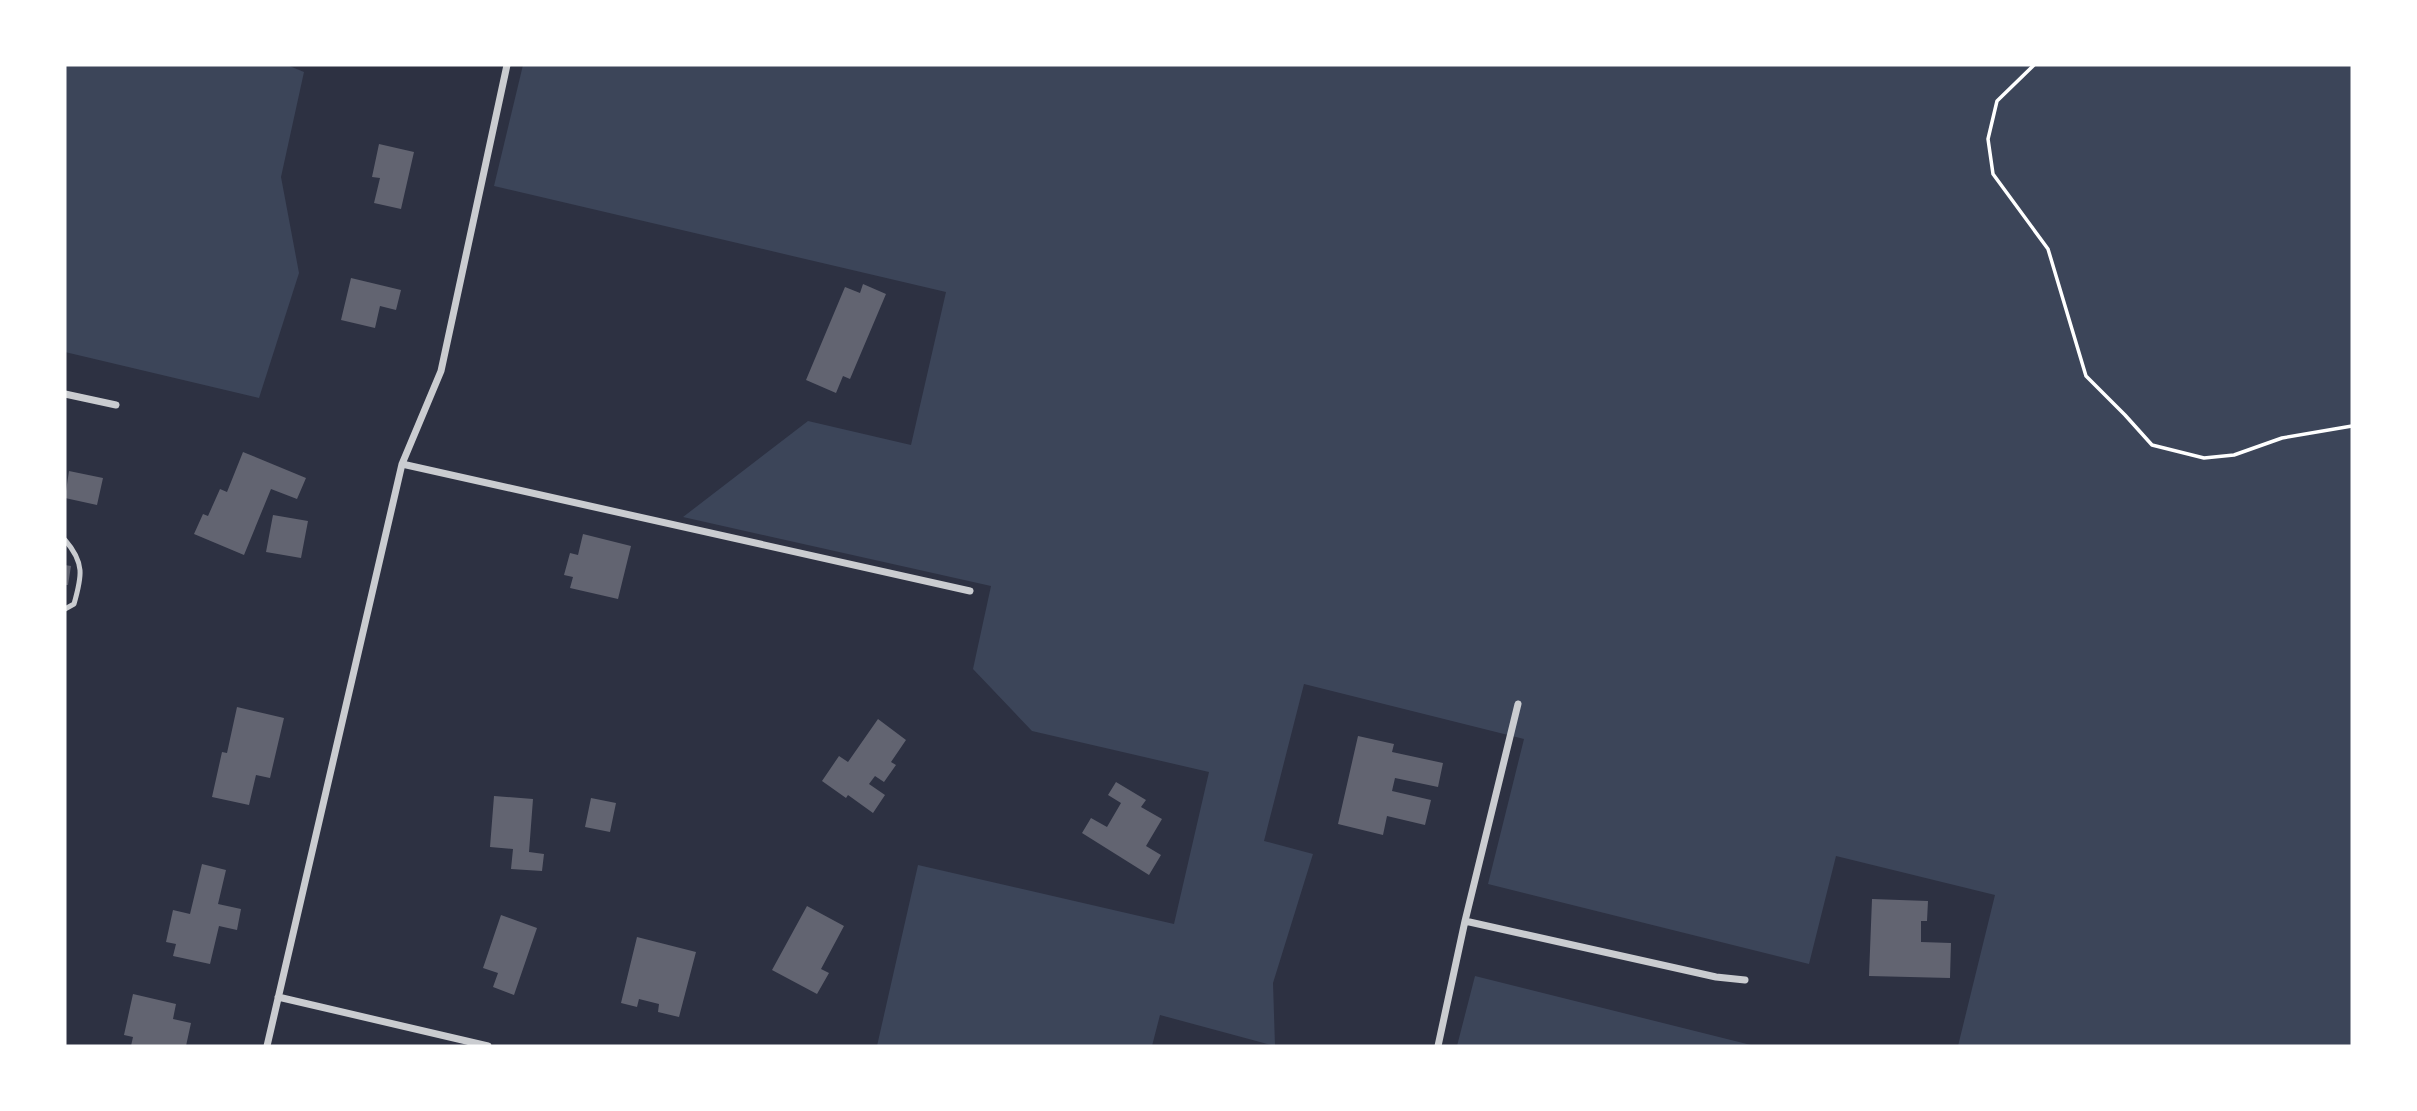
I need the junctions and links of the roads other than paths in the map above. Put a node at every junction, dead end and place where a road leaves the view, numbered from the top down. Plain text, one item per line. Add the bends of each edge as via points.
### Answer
1 (507, 65) edge
2 (65, 394) edge
3 (116, 405) dead end
4 (402, 464) junction
5 (65, 540) edge
6 (970, 591) dead end
7 (65, 610) edge
8 (1518, 704) dead end
9 (1465, 921) junction
10 (1745, 980) dead end
11 (278, 997) junction
12 (267, 1046) edge
13 (488, 1046) edge
14 (1438, 1046) edge

1 - 4 street via 440,371
2 - 3 street
4 - 6 street
4 - 11 street
5 - 7 lane via 76,553 81,577 74,604
8 - 9 street
9 - 10 street via 1716,978
9 - 14 street
11 - 12 street
11 - 13 street

